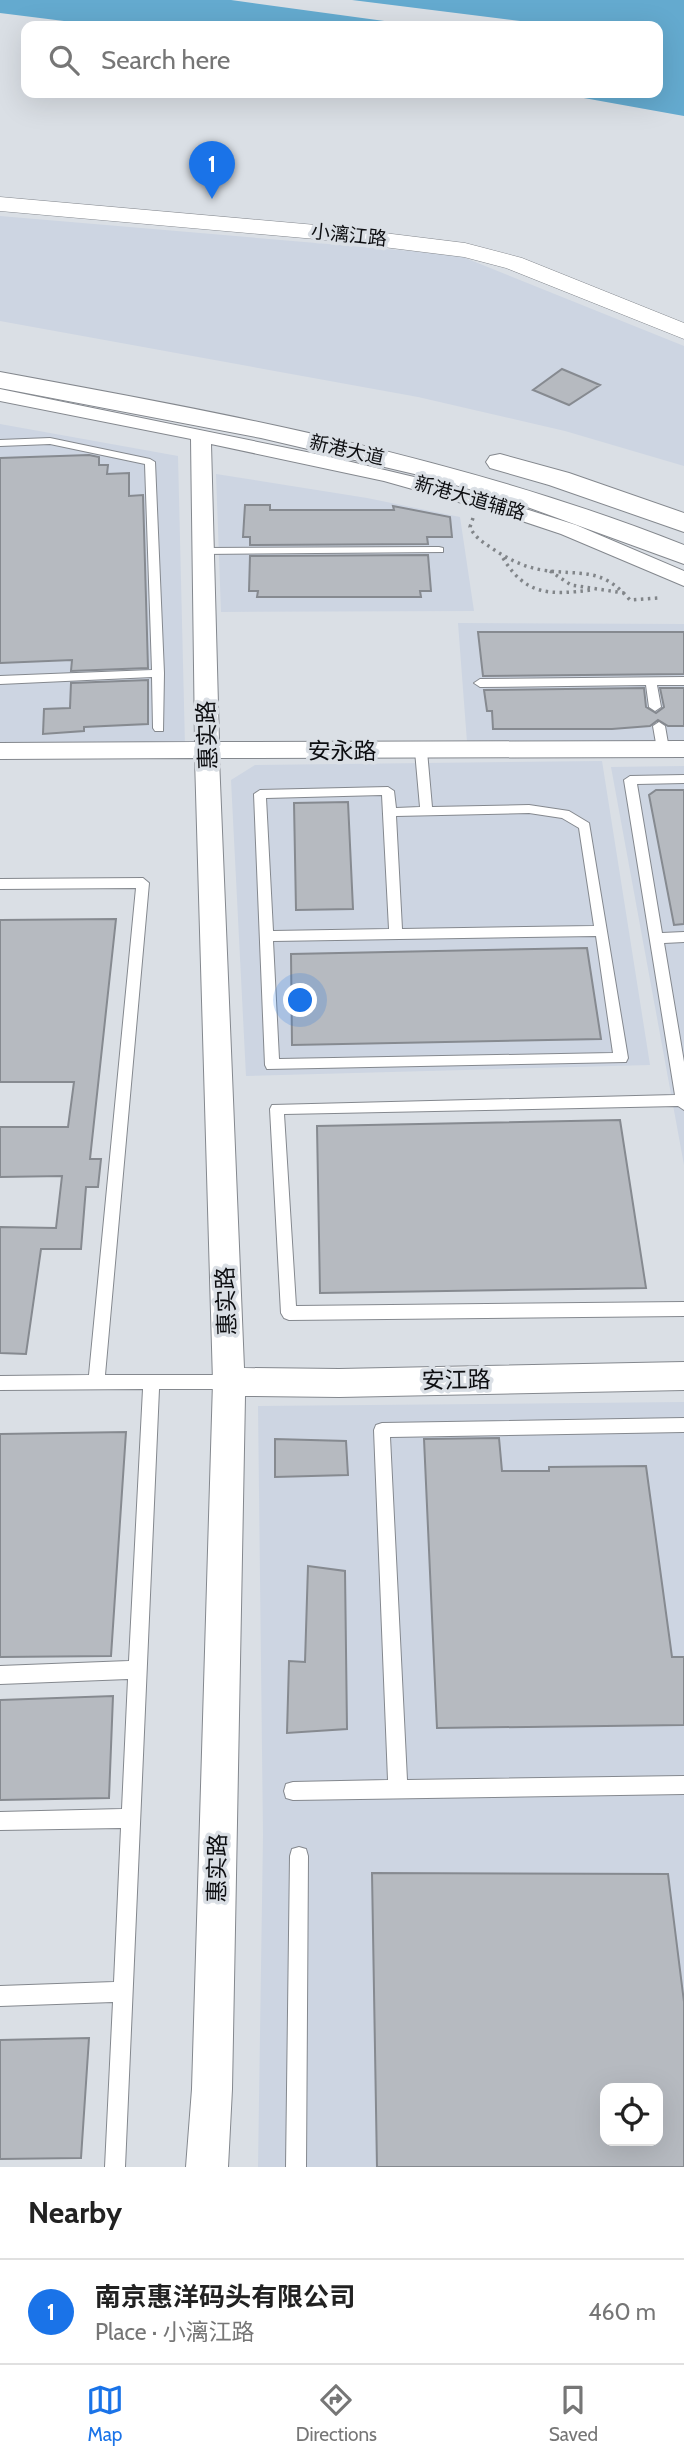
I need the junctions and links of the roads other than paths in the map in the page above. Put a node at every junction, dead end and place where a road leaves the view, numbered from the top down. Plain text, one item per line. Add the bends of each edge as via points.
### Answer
1 (0, 204) edge
2 (684, 332) edge
3 (0, 358) edge
4 (0, 380) edge
5 (0, 395) edge
6 (344, 422) dead end
7 (201, 435) junction
8 (407, 437) dead end
9 (0, 443) edge
10 (684, 523) edge
11 (202, 551) junction
12 (439, 551) dead end
13 (684, 555) edge
14 (684, 579) edge
15 (158, 673) junction
16 (0, 680) edge
17 (650, 681) junction
18 (684, 681) edge
19 (480, 683) dead end
20 (655, 708) dead end
21 (159, 728) dead end
22 (669, 741) edge
23 (0, 751) edge
24 (421, 751) junction
25 (207, 752) junction
26 (684, 779) edge
27 (426, 811) junction
28 (390, 812) junction
29 (0, 884) edge
30 (601, 931) junction
31 (396, 934) junction
32 (266, 936) junction
33 (684, 937) edge
34 (656, 938) junction
35 (684, 1102) edge
36 (684, 1310) edge
37 (684, 1376) edge
38 (229, 1382) junction
39 (0, 1383) edge
40 (96, 1383) junction
41 (150, 1383) junction
42 (684, 1425) edge
43 (138, 1670) junction
44 (0, 1675) edge
45 (684, 1784) edge
46 (398, 1788) junction
47 (293, 1791) dead end
48 (131, 1818) junction
49 (0, 1821) edge
50 (299, 1856) dead end
51 (124, 1992) junction
52 (0, 1996) edge
53 (115, 2167) edge
54 (207, 2167) edge
55 (296, 2167) edge

1 - 2 street, 小漓江路 via 466,250 514,263
3 - 6 main road, 新港大道
4 - 13 main road, 新港大道 via 335,446 483,483
5 - 7 street, 新港大道辅路
7 - 11 street, 惠实路
7 - 14 street, 新港大道辅路 via 317,457 547,521
8 - 10 main road, 新港大道 via 559,479
9 - 15 lane via 50,441 150,462
11 - 12 lane
11 - 25 street, 惠实路
15 - 16 lane
15 - 21 lane
17 - 18 lane
17 - 19 lane
17 - 20 lane
22 - 24 street, 安永路
23 - 25 street, 安永路
24 - 25 street, 安永路
24 - 27 lane
25 - 38 street, 惠实路
26 - 34 lane via 630,780
27 - 28 lane
27 - 30 lane via 529,809 565,814 585,826
28 - 31 lane
28 - 32 lane via 388,791 260,794
29 - 40 lane via 143,883
30 - 31 lane
30 - 32 lane via 621,1058 272,1065
31 - 32 lane
33 - 34 lane
34 - 35 lane
35 - 36 lane via 277,1109 289,1313
37 - 38 street, 安江路
38 - 41 lane
38 - 54 street, 惠实路
39 - 40 lane
40 - 41 lane
41 - 43 lane
42 - 46 lane via 382,1430
43 - 44 lane
43 - 48 lane
45 - 46 lane
46 - 47 lane
48 - 49 lane
48 - 51 lane
50 - 55 lane
51 - 52 lane
51 - 53 lane

